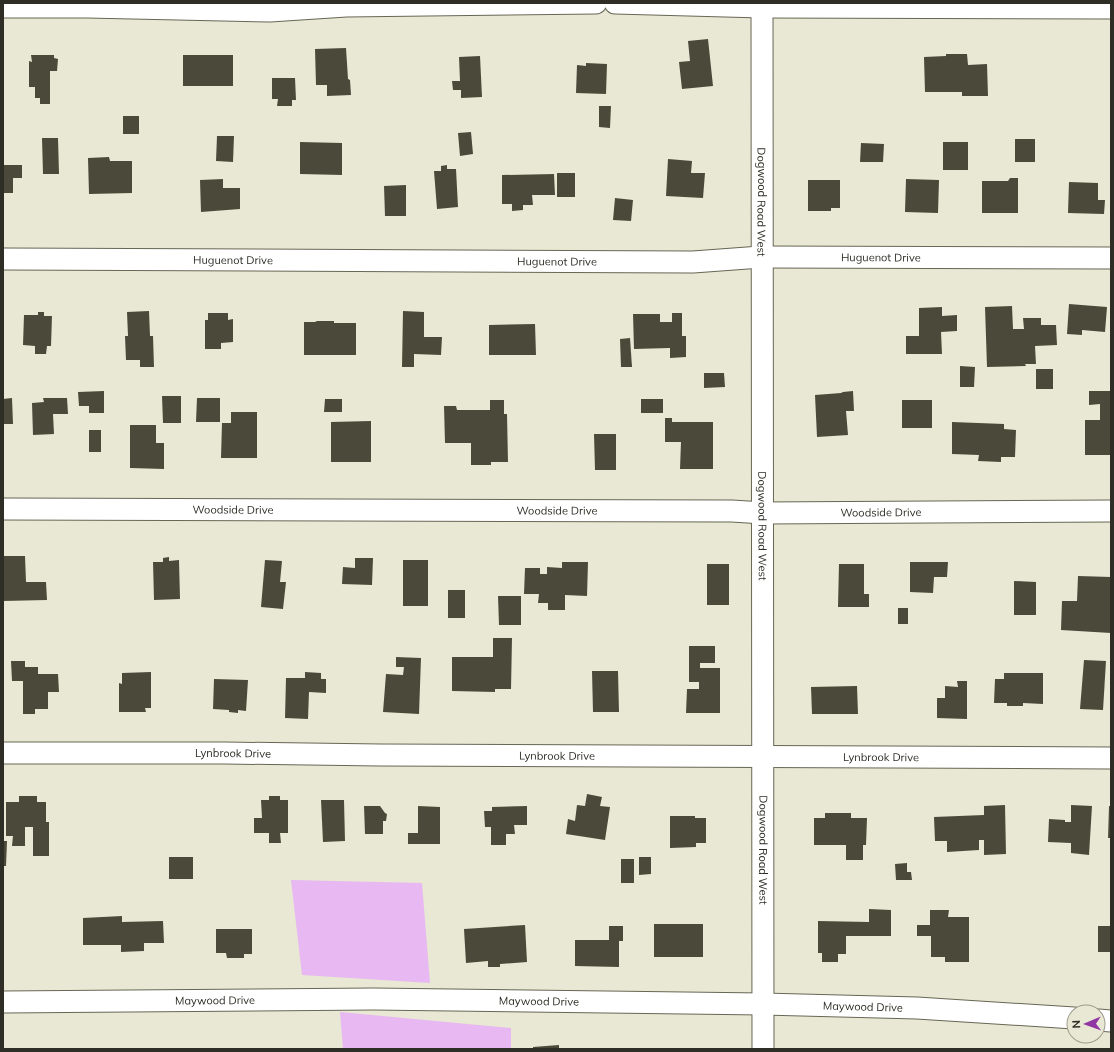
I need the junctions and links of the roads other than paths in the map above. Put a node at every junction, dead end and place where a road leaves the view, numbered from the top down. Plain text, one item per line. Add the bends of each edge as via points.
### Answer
1 (596, 3) edge
2 (615, 3) edge
3 (346, 4) edge
4 (86, 5) edge
5 (762, 5) edge
6 (3, 7) edge
7 (1111, 8) edge
8 (761, 257) junction
9 (1111, 258) edge
10 (3, 259) edge
11 (3, 509) edge
12 (1111, 511) edge
13 (763, 513) junction
14 (3, 753) edge
15 (763, 756) junction
16 (1111, 758) edge
17 (3, 1002) edge
18 (763, 1004) junction
19 (1066, 1017) edge
20 (763, 1049) edge

1 - 3 street
2 - 5 street
3 - 4 street via 270,11
4 - 6 street
5 - 7 street
5 - 8 street, Dogwood Road West
8 - 9 street, Huguenot Drive
8 - 10 street, Huguenot Drive via 693,262
8 - 13 street, Dogwood Road West
11 - 13 street, Woodside Drive
12 - 13 street, Woodside Drive
13 - 15 street, Dogwood Road West
14 - 15 street, Lynbrook Drive
15 - 16 street, Lynbrook Drive
15 - 18 street, Dogwood Road West
17 - 18 street, Maywood Drive via 374,999
18 - 19 street, Maywood Drive via 917,1008
18 - 20 street, Dogwood Road West

